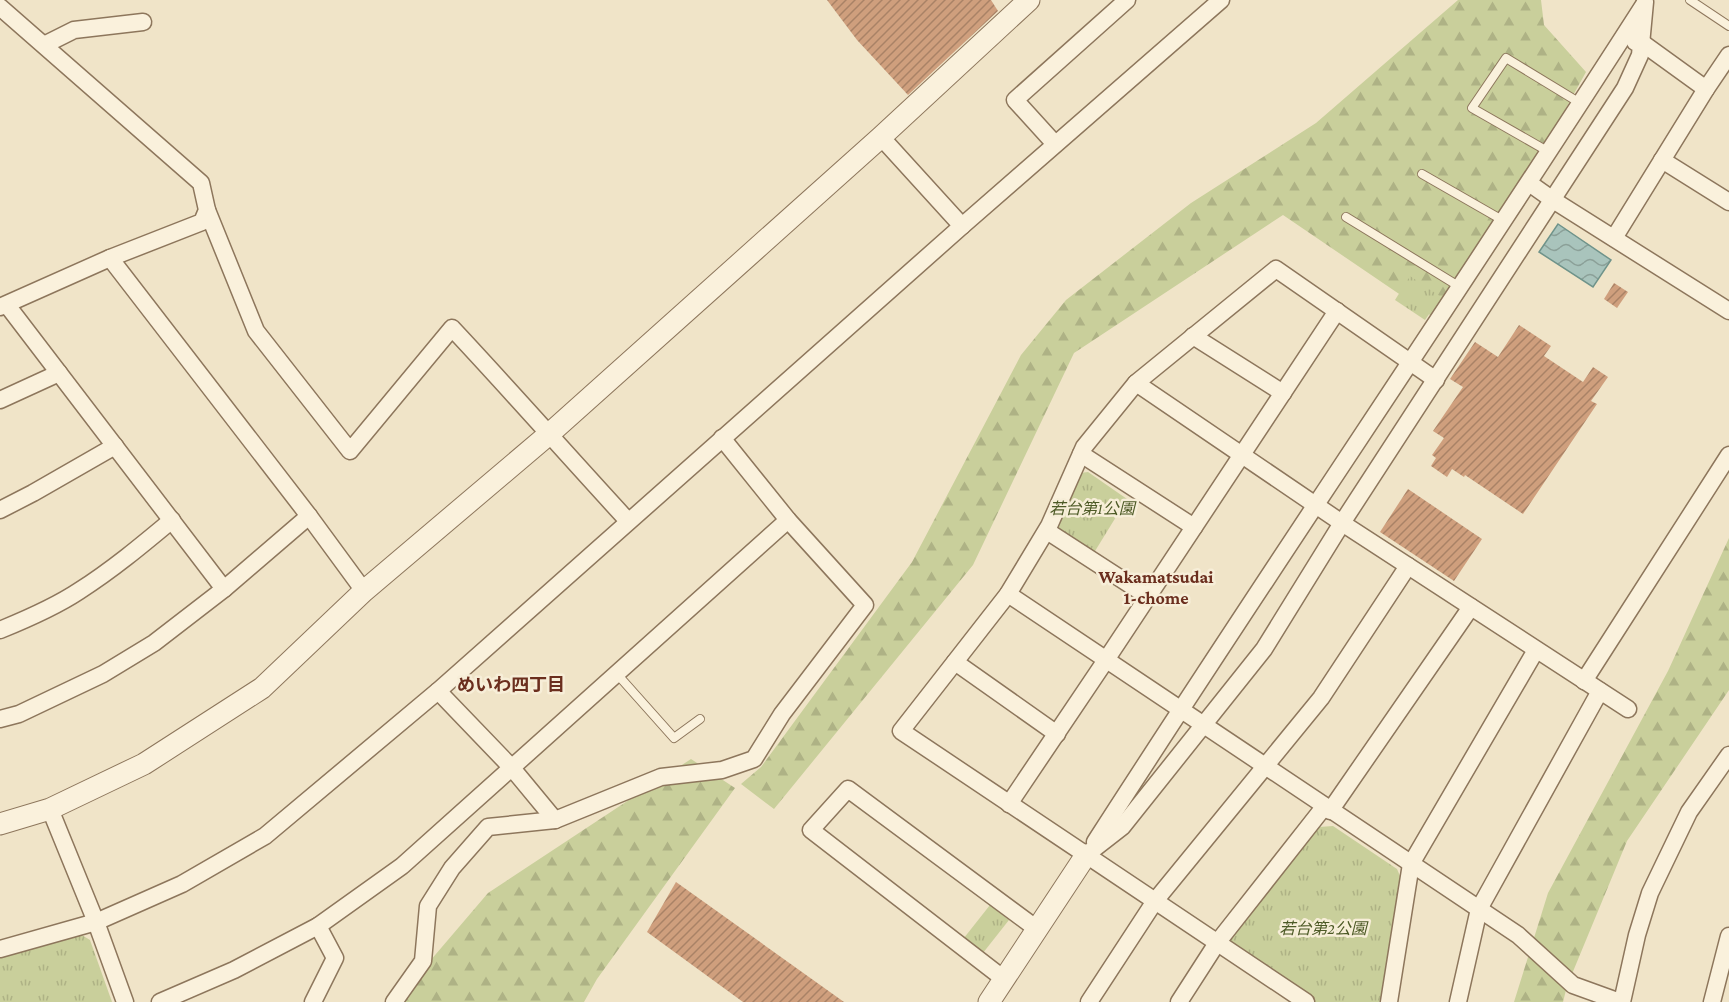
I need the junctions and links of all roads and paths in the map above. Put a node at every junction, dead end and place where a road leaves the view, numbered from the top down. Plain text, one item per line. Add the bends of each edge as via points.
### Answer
1 (1127, 0) edge
2 (1221, 0) edge
3 (1690, 0) edge
4 (1646, 1) edge
5 (1018, 3) edge
6 (0, 7) edge
7 (143, 22) dead end
8 (1729, 26) edge
9 (1620, 41) junction
10 (1641, 42) junction
11 (44, 45) junction
12 (1729, 55) edge
13 (1706, 89) junction
14 (1580, 103) junction
15 (881, 137) junction
16 (1055, 144) junction
17 (1549, 152) junction
18 (1662, 160) junction
19 (1422, 174) dead end
20 (1529, 183) junction
21 (1553, 200) junction
22 (1729, 202) edge
23 (207, 210) junction
24 (1346, 217) dead end
25 (1504, 221) junction
26 (962, 226) junction
27 (1614, 238) junction
28 (110, 258) junction
29 (1460, 287) junction
30 (4, 306) edge
31 (1337, 311) junction
32 (1729, 311) edge
33 (1193, 336) junction
34 (1410, 362) junction
35 (59, 373) junction
36 (1436, 380) junction
37 (1136, 383) junction
38 (1283, 393) junction
39 (0, 400) edge
40 (548, 435) junction
41 (722, 438) junction
42 (115, 446) junction
43 (1081, 454) junction
44 (1729, 455) edge
45 (1242, 456) junction
46 (1315, 505) junction
47 (0, 510) edge
48 (309, 516) junction
49 (172, 520) junction
50 (788, 520) junction
51 (628, 521) junction
52 (1342, 523) junction
53 (1194, 527) junction
54 (1047, 531) junction
55 (1408, 566) junction
56 (224, 589) junction
57 (363, 591) junction
58 (1008, 594) junction
59 (1149, 597) junction
60 (1471, 607) junction
61 (0, 630) edge
62 (1536, 650) junction
63 (1106, 660) junction
64 (955, 662) junction
65 (617, 674) junction
66 (1584, 681) junction
67 (438, 691) junction
68 (1600, 692) junction
69 (1628, 709) dead end
70 (1180, 710) junction
71 (0, 719) edge
72 (700, 719) dead end
73 (1203, 726) junction
74 (1057, 734) junction
75 (1729, 755) edge
76 (1264, 766) junction
77 (512, 768) junction
78 (1009, 804) junction
79 (50, 809) junction
80 (1327, 809) junction
81 (555, 820) junction
82 (0, 824) edge
83 (1086, 855) junction
84 (1411, 864) junction
85 (1155, 901) junction
86 (1479, 909) junction
87 (96, 922) junction
88 (318, 926) junction
89 (1037, 929) junction
90 (1729, 936) edge
91 (1217, 943) junction
92 (0, 949) edge
93 (1004, 980) junction
94 (125, 1002) edge
95 (160, 1002) edge
96 (313, 1002) edge
97 (394, 1002) edge
98 (989, 1002) edge
99 (1089, 1002) edge
100 (1179, 1002) edge
101 (1306, 1002) edge
102 (1389, 1002) edge
103 (1458, 1002) edge
104 (1621, 1002) edge
105 (1712, 1002) edge

1 - 16 street via 1016,100
2 - 16 street
3 - 8 lane
4 - 9 street
4 - 10 street
5 - 15 street
6 - 11 street
7 - 11 street via 74,30
9 - 10 street
9 - 14 street
10 - 13 street
10 - 21 street via 1640,55 1625,88
11 - 23 street via 201,183
12 - 13 street
13 - 18 street
14 - 17 street
14 - 17 lane via 1506,58 1472,108
15 - 26 street
15 - 40 street
16 - 26 street
17 - 20 street
18 - 22 street
18 - 27 street
19 - 25 lane
20 - 21 street
20 - 25 street
21 - 27 street
21 - 36 street
23 - 28 street via 202,222
23 - 40 street via 255,331 351,451 452,328
24 - 29 lane
25 - 29 street
26 - 41 street
27 - 32 street
28 - 30 street
28 - 48 street
29 - 34 street
30 - 35 street
31 - 33 street via 1276,269
31 - 34 street
31 - 38 street
33 - 37 street
33 - 38 street
34 - 36 street
34 - 46 street
35 - 39 street
35 - 42 street
36 - 52 street
37 - 43 street
37 - 45 street
38 - 45 street
40 - 51 street
40 - 57 street
41 - 50 street
41 - 51 street
42 - 47 street
42 - 49 street
43 - 53 street
43 - 54 street
44 - 66 street
45 - 46 street
45 - 53 street
46 - 52 street
46 - 70 street
48 - 56 street
48 - 57 street
49 - 56 street
49 - 61 street via 78,592
50 - 65 street
50 - 81 street via 865,605 782,714 754,759 722,770 661,777
51 - 67 street
52 - 55 street
52 - 73 street via 1264,649
53 - 59 street
54 - 58 street
54 - 59 street
55 - 60 street
55 - 76 street via 1321,698
56 - 71 street via 154,643 103,674 19,714
57 - 79 street via 262,688 144,764
58 - 63 street
58 - 64 street
59 - 63 street
60 - 62 street
60 - 80 street
62 - 66 street
62 - 84 street
63 - 70 street
63 - 74 street
64 - 74 street
64 - 78 street via 901,731
65 - 72 lane via 674,738
65 - 77 street
66 - 68 street
67 - 77 street
67 - 87 street via 265,836 182,884
68 - 69 street
68 - 86 street
70 - 73 street
70 - 83 street
73 - 76 street
73 - 83 street via 1122,827
74 - 78 street
75 - 104 street via 1689,812 1650,892
76 - 80 street
76 - 85 street
77 - 81 street
77 - 88 street via 402,866
78 - 83 street
79 - 82 street
79 - 87 street
80 - 84 street
80 - 91 street
81 - 97 street via 488,827 452,868 428,906 423,960
83 - 85 street
83 - 89 street
84 - 86 street
84 - 102 street
85 - 91 street
85 - 99 street
86 - 103 street
86 - 104 street via 1518,935 1573,985
87 - 92 street
87 - 94 street
88 - 95 street via 234,970
88 - 96 street via 335,958
89 - 93 street
89 - 93 street via 848,789 810,830
90 - 105 street
91 - 100 street
91 - 101 street
93 - 98 street

